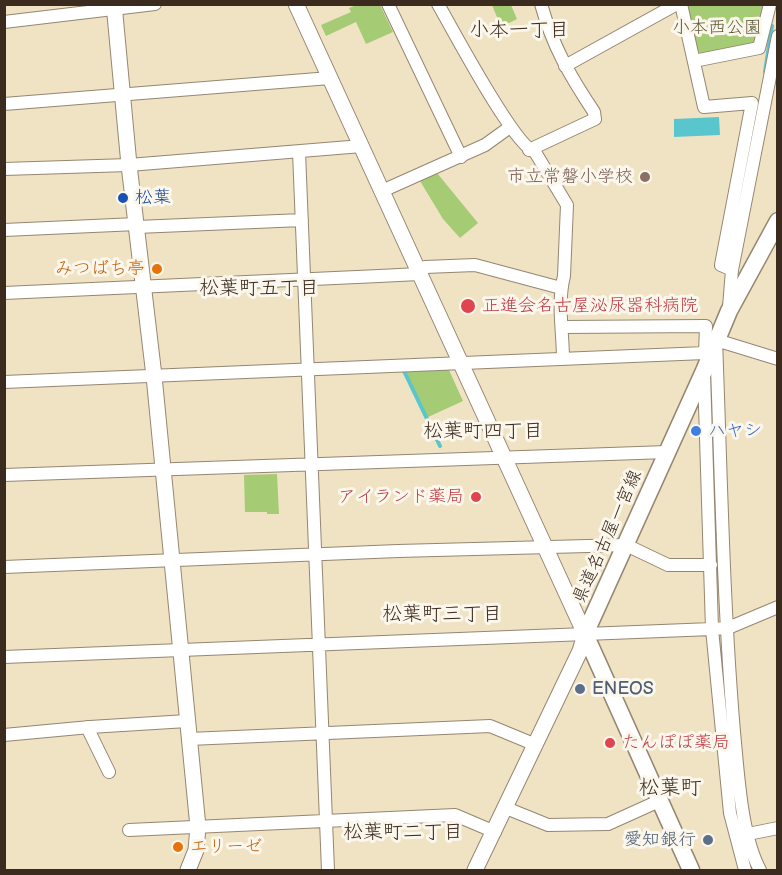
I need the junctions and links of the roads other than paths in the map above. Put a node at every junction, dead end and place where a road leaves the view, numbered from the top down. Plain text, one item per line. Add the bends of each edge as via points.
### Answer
1 (155, 4) edge
2 (296, 4) edge
3 (388, 4) edge
4 (438, 4) edge
5 (541, 4) edge
6 (677, 4) edge
7 (681, 4) edge
8 (772, 4) edge
9 (114, 7) edge
10 (777, 12) edge
11 (4, 22) edge
12 (777, 36) edge
13 (694, 61) junction
14 (565, 66) junction
15 (330, 78) junction
16 (777, 92) edge
17 (122, 95) junction
18 (4, 104) edge
19 (765, 105) junction
20 (510, 127) junction
21 (362, 146) junction
22 (529, 150) junction
23 (299, 152) junction
24 (460, 157) junction
25 (129, 165) junction
26 (4, 169) edge
27 (382, 191) junction
28 (302, 220) junction
29 (777, 221) edge
30 (137, 226) junction
31 (4, 230) edge
32 (732, 270) junction
33 (419, 274) junction
34 (304, 281) junction
35 (144, 287) junction
36 (561, 288) junction
37 (4, 293) edge
38 (729, 311) junction
39 (563, 327) junction
40 (709, 355) junction
41 (563, 359) junction
42 (777, 359) edge
43 (461, 364) junction
44 (308, 369) junction
45 (154, 376) junction
46 (4, 382) edge
47 (667, 452) junction
48 (504, 458) junction
49 (311, 464) junction
50 (161, 468) junction
51 (4, 475) edge
52 (626, 545) junction
53 (546, 546) junction
54 (314, 555) junction
55 (171, 561) junction
56 (711, 565) junction
57 (4, 567) edge
58 (777, 607) edge
59 (728, 627) junction
60 (712, 629) junction
61 (585, 634) junction
62 (318, 644) junction
63 (180, 650) junction
64 (4, 657) edge
65 (187, 721) junction
66 (87, 727) junction
67 (323, 734) junction
68 (4, 735) edge
69 (189, 739) junction
70 (536, 746) junction
71 (109, 772) dead end
72 (659, 801) junction
73 (506, 808) junction
74 (327, 822) junction
75 (198, 827) junction
76 (777, 828) edge
77 (129, 830) dead end
78 (495, 832) junction
79 (748, 834) junction
80 (188, 870) edge
81 (328, 870) edge
82 (475, 870) edge
83 (692, 870) edge
84 (745, 870) edge
85 (760, 870) edge

1 - 9 street
2 - 15 street
3 - 24 street
4 - 20 street
5 - 14 street
6 - 14 street
7 - 13 street
8 - 10 street
8 - 13 street via 759,48
9 - 11 street
9 - 17 street
12 - 19 street
13 - 32 street via 704,107 752,103 721,265
14 - 22 street via 595,119
15 - 17 street
15 - 21 street
16 - 19 street
17 - 18 street
17 - 25 street
19 - 32 street
20 - 22 street
20 - 24 street via 486,145
21 - 23 street
21 - 27 street
22 - 36 street via 535,152 567,205
23 - 25 street
23 - 28 street
24 - 27 street
25 - 26 street
25 - 30 street
27 - 33 street
28 - 30 street
28 - 34 street
29 - 38 main road, 県道名古屋一宮線
30 - 31 street
30 - 35 street
32 - 38 street
33 - 34 street
33 - 36 street via 425,267 475,265
33 - 43 street
34 - 35 street
34 - 44 street
35 - 37 street
35 - 45 street
36 - 39 street
38 - 40 main road, 県道名古屋一宮線
39 - 40 street via 706,326
39 - 41 street
40 - 41 street
40 - 42 street
40 - 47 main road, 県道名古屋一宮線
40 - 56 street
40 - 59 street
41 - 43 street
43 - 44 street
43 - 48 street
44 - 45 street
44 - 49 street
45 - 46 street
45 - 50 street
47 - 48 street
47 - 52 main road, 県道名古屋一宮線
48 - 49 street
48 - 53 street
49 - 50 street
49 - 54 street
50 - 51 street
50 - 55 street
52 - 53 street
52 - 56 street via 668,565
52 - 61 main road, 県道名古屋一宮線
53 - 54 street
53 - 61 street
54 - 55 street
54 - 62 street
55 - 57 street
55 - 63 street
56 - 60 street
58 - 59 street
59 - 60 street
59 - 79 street via 737,768
60 - 61 street
60 - 84 street via 730,813
61 - 62 street
61 - 70 street
61 - 72 main road, 県道名古屋一宮線
62 - 63 street
62 - 67 street
63 - 64 street
63 - 65 street
65 - 66 street
65 - 69 street
66 - 68 street
66 - 71 street
67 - 69 street
67 - 70 street via 490,726
67 - 74 street
69 - 75 street
70 - 73 street
72 - 73 street via 608,824 548,825
72 - 83 main road, 県道名古屋一宮線
73 - 78 street
74 - 75 street
74 - 78 street via 455,815
74 - 81 street
75 - 77 street
75 - 80 street via 196,849
76 - 79 street
78 - 82 street
79 - 85 street

